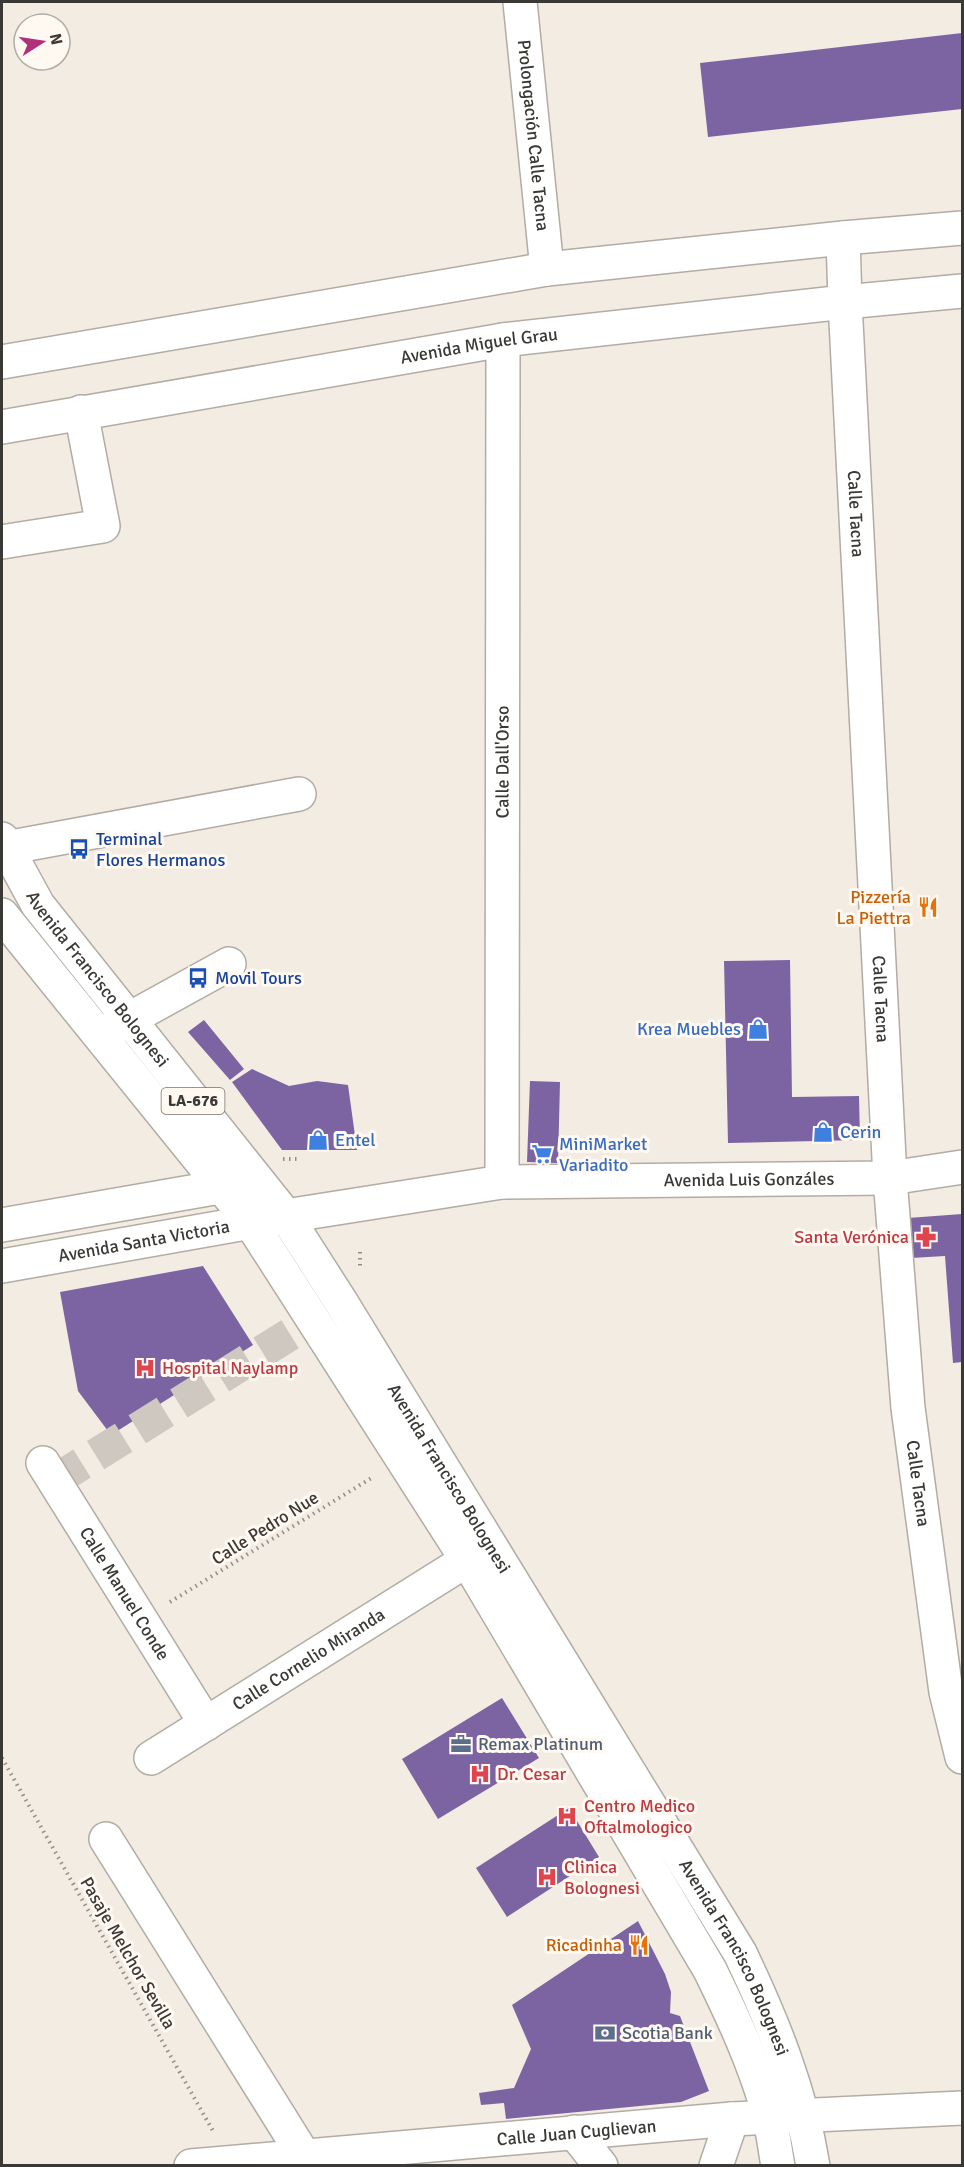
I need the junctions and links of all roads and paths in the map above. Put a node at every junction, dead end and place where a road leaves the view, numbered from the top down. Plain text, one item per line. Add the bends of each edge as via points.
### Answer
1 (520, 2) edge
2 (963, 228) edge
3 (843, 238) junction
4 (547, 269) junction
5 (963, 291) edge
6 (845, 302) junction
7 (503, 340) junction
8 (2, 362) edge
9 (81, 412) junction
10 (2, 427) edge
11 (2, 542) edge
12 (299, 794) dead end
13 (4, 843) edge
14 (3, 919) edge
15 (229, 964) dead end
16 (129, 1020) junction
17 (98, 1036) junction
18 (963, 1167) edge
19 (890, 1178) junction
20 (257, 1181) junction
21 (502, 1182) junction
22 (219, 1187) junction
23 (286, 1216) junction
24 (251, 1223) junction
25 (2, 1225) edge
26 (2, 1266) edge
27 (402, 1459) junction
28 (43, 1463) dead end
29 (467, 1560) junction
30 (142, 1620) junction
31 (206, 1724) junction
32 (963, 1757) edge
33 (2, 1758) edge
34 (151, 1758) dead end
35 (106, 1839) dead end
36 (963, 2108) edge
37 (769, 2116) junction
38 (801, 2116) junction
39 (732, 2119) junction
40 (574, 2132) junction
41 (304, 2156) junction
42 (231, 2163) junction
43 (776, 2164) edge
44 (191, 2166) edge
45 (601, 2166) edge
46 (716, 2166) edge
47 (813, 2166) edge

1 - 4 main road, Prolongación Calle Tacna
2 - 3 main road
3 - 4 main road
3 - 6 main road, Calle Tacna
4 - 8 main road
5 - 6 main road, Avenida Miguel Grau
6 - 7 main road, Avenida Miguel Grau
6 - 19 main road, Calle Tacna
7 - 9 main road, Avenida Miguel Grau
7 - 21 main road, Calle Dall'Orso
9 - 10 main road, Avenida Miguel Grau
9 - 11 main road via 103,526
12 - 13 main road
13 - 16 main road, Avenida Francisco Bolognesi via 38,905
14 - 17 main road, Avenida Francisco Bolognesi
15 - 16 main road
16 - 17 main road
16 - 20 main road, Avenida Francisco Bolognesi / LA-676
17 - 22 main road, Avenida Francisco Bolognesi
18 - 19 main road, Avenida Luis Gonzáles
19 - 21 main road, Avenida Luis Gonzáles
19 - 32 main road, Calle Tacna via 908,1408 946,1692
20 - 22 main road
20 - 23 main road, Avenida Francisco Bolognesi
21 - 23 main road, Avenida Luis Gonzáles
22 - 24 main road, Avenida Francisco Bolognesi
22 - 25 main road
23 - 24 main road, Avenida Santa Victoria
23 - 38 main road, Avenida Francisco Bolognesi via 740,1953 767,2009
24 - 26 main road, Avenida Santa Victoria
24 - 27 main road, Avenida Francisco Bolognesi
27 - 29 main road, Avenida Francisco Bolognesi
27 - 30 path, Calle Pedro Nue
28 - 30 main road, Calle Manuel Conde
29 - 31 main road, Calle Cornelio Miranda
29 - 37 main road, Avenida Francisco Bolognesi via 710,1970 734,2017
30 - 31 main road, Calle Manuel Conde
31 - 34 main road, Calle Cornelio Miranda
33 - 42 path, Pasaje Melchor Sevilla
35 - 41 main road
36 - 38 main road, Calle Juan Cuglievan
37 - 38 main road, Calle Juan Cuglievan
37 - 39 main road, Calle Juan Cuglievan
37 - 43 main road, Avenida Francisco Bolognesi
38 - 47 main road, Avenida Francisco Bolognesi
39 - 40 main road, Calle Juan Cuglievan
39 - 46 main road
40 - 41 main road, Calle Juan Cuglievan
40 - 45 main road
41 - 42 main road, Calle Juan Cuglievan
42 - 44 main road, Calle Juan Cuglievan

